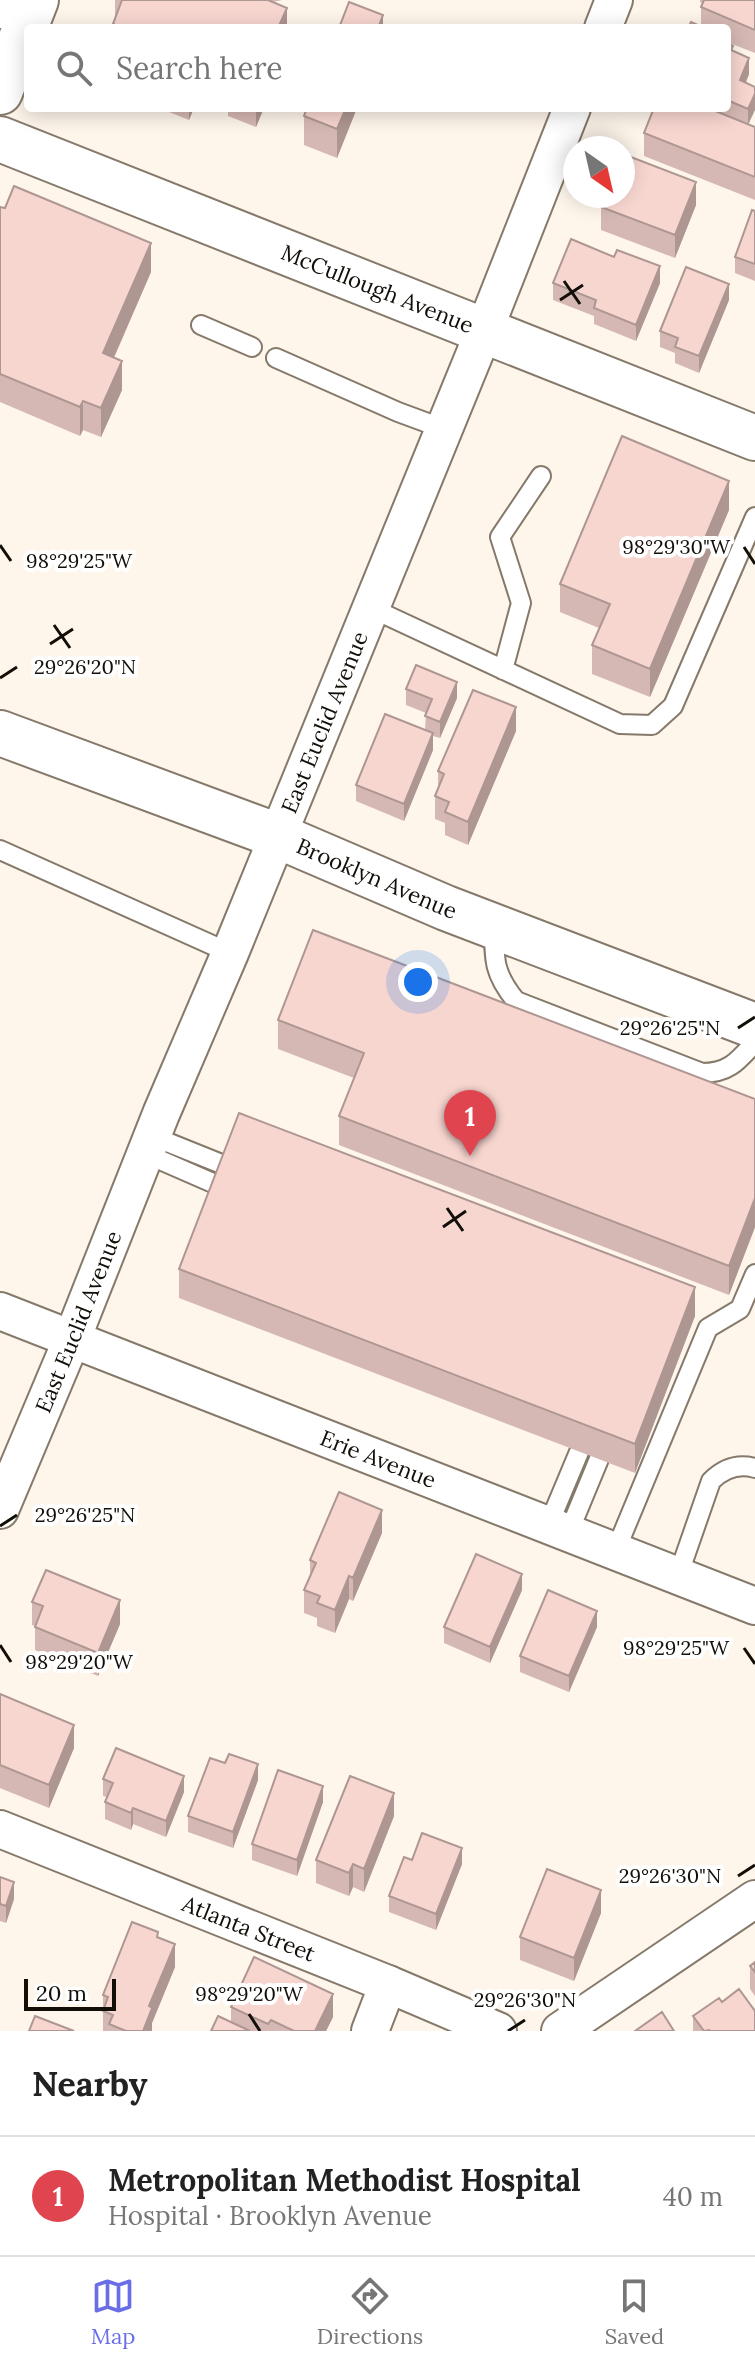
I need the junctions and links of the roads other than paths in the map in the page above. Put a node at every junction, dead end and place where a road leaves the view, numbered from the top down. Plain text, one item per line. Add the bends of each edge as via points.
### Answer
1 (2, 0) edge
2 (36, 0) edge
3 (614, 0) edge
4 (0, 6) edge
5 (27, 24) edge
6 (605, 24) edge
7 (24, 31) edge
8 (0, 92) edge
9 (570, 112) edge
10 (0, 139) edge
11 (201, 325) dead end
12 (484, 331) junction
13 (252, 347) dead end
14 (276, 358) dead end
15 (444, 429) junction
16 (755, 438) edge
17 (541, 476) dead end
18 (755, 517) edge
19 (371, 608) junction
20 (503, 670) junction
21 (0, 733) edge
22 (278, 836) junction
23 (0, 850) edge
24 (494, 926) junction
25 (230, 953) junction
26 (755, 1026) edge
27 (755, 1042) edge
28 (148, 1144) junction
29 (229, 1167) edge
30 (222, 1187) edge
31 (755, 1274) edge
32 (0, 1311) edge
33 (72, 1339) junction
34 (579, 1452) dead end
35 (599, 1459) dead end
36 (755, 1468) edge
37 (0, 1510) edge
38 (558, 1530) junction
39 (615, 1552) junction
40 (678, 1576) junction
41 (755, 1606) edge
42 (0, 1829) edge
43 (755, 1899) edge
44 (388, 1984) junction
45 (370, 2031) edge
46 (498, 2031) edge
47 (560, 2031) edge

1 - 4 main road
2 - 5 main road
3 - 6 street
7 - 8 main road
9 - 12 street, East Euclid Avenue
10 - 12 main road, McCullough Avenue
11 - 13 lane
12 - 15 street, East Euclid Avenue
12 - 16 main road, McCullough Avenue
14 - 15 lane
15 - 19 street, East Euclid Avenue
17 - 20 lane via 500,537 521,603
18 - 20 lane via 673,706 652,725 620,724
19 - 20 lane
19 - 22 street, East Euclid Avenue
21 - 22 main road, Brooklyn Avenue
22 - 24 main road, Brooklyn Avenue
22 - 25 street, East Euclid Avenue
23 - 25 lane
24 - 26 main road, Brooklyn Avenue
24 - 27 lane via 494,963 516,1001 702,1073 735,1065
25 - 28 street, East Euclid Avenue
28 - 29 lane
28 - 30 lane
28 - 33 street, East Euclid Avenue
31 - 39 lane via 740,1309 708,1328
32 - 33 street, Erie Avenue
33 - 37 street, East Euclid Avenue
33 - 38 street, Erie Avenue
34 - 38 lane
35 - 38 lane
36 - 40 lane via 732,1467 711,1481
38 - 39 street, Erie Avenue
39 - 40 street, Erie Avenue
40 - 41 street, Erie Avenue
42 - 44 street, Atlanta Street
43 - 47 street
44 - 45 street
44 - 46 street, Atlanta Street

